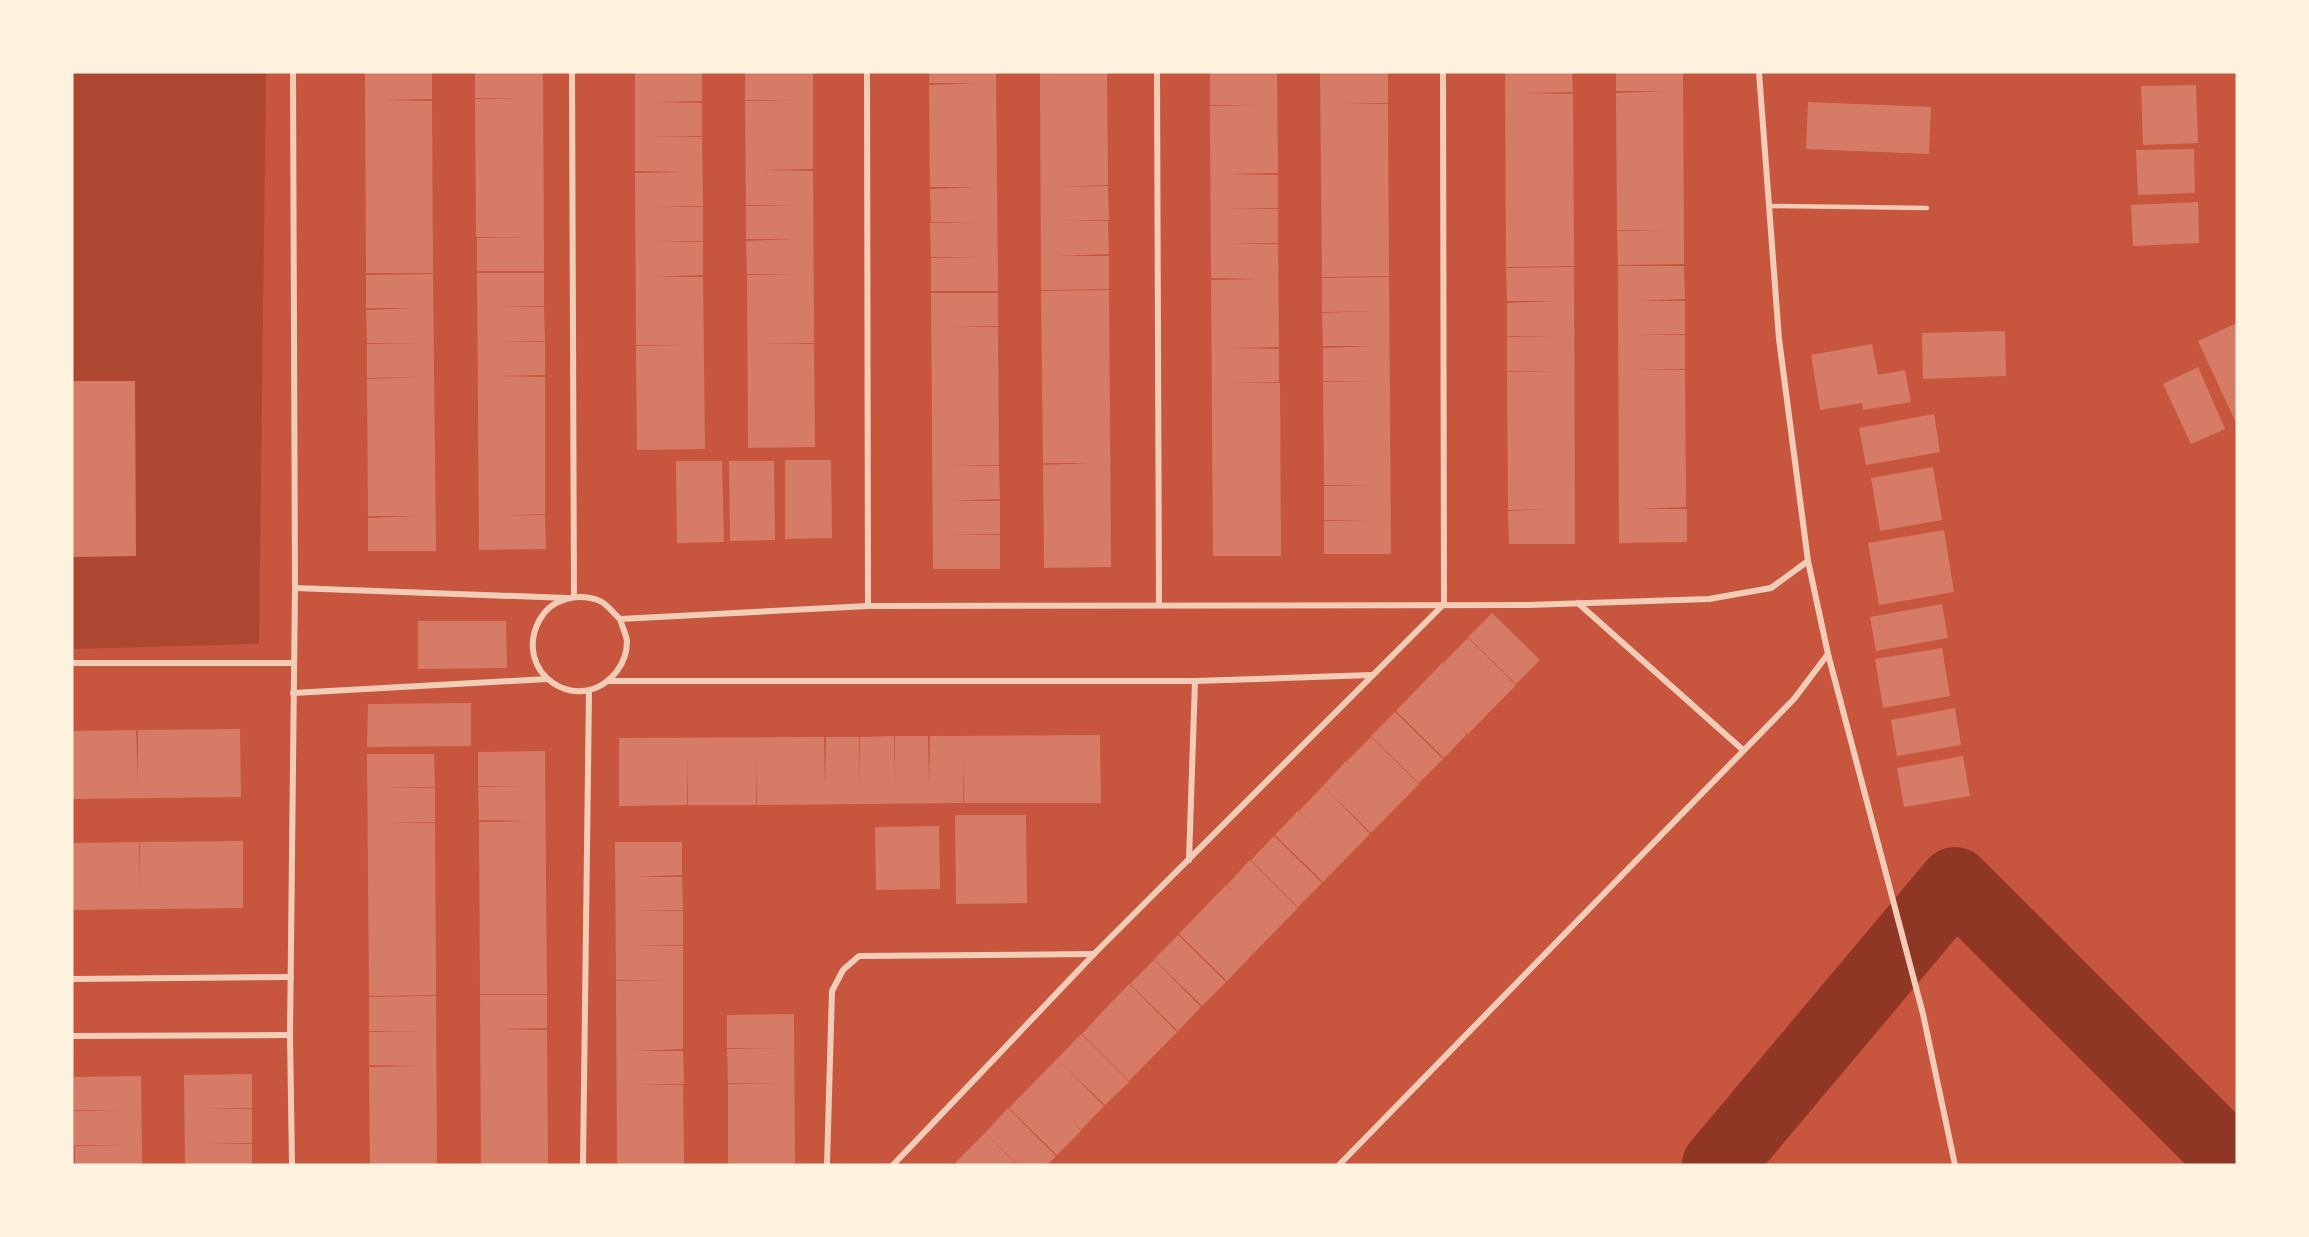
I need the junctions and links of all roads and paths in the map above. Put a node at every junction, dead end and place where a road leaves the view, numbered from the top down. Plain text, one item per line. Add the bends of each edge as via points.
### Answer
1 (293, 72) edge
2 (572, 72) edge
3 (867, 72) edge
4 (1157, 72) edge
5 (1443, 72) edge
6 (1759, 72) edge
7 (1769, 206) junction
8 (1927, 208) dead end
9 (1808, 561) junction
10 (295, 588) junction
11 (571, 597) junction
12 (1578, 603) junction
13 (1444, 604) junction
14 (1159, 605) junction
15 (868, 606) junction
16 (620, 619) junction
17 (1828, 654) junction
18 (72, 663) edge
19 (293, 663) junction
20 (1372, 675) junction
21 (547, 680) junction
22 (609, 681) junction
23 (1195, 681) junction
24 (589, 691) junction
25 (293, 693) junction
26 (1743, 750) junction
27 (1189, 860) junction
28 (1094, 954) junction
29 (291, 977) junction
30 (72, 979) edge
31 (290, 1035) junction
32 (72, 1036) edge
33 (292, 1165) edge
34 (583, 1165) edge
35 (827, 1165) edge
36 (893, 1165) edge
37 (1339, 1165) edge
38 (1955, 1165) edge

1 - 10 street
2 - 11 street
3 - 15 street
4 - 14 street
5 - 13 street
6 - 7 street
7 - 8 lane
7 - 9 street via 1779,339
9 - 12 street via 1771,588 1740,595
9 - 17 street
10 - 11 street
10 - 19 street
11 - 16 street via 601,601
11 - 21 street via 545,610 533,633 533,658
12 - 13 street
12 - 26 street
13 - 14 street
13 - 20 street
14 - 15 street
15 - 16 street
16 - 22 street via 627,641 623,663
17 - 26 street via 1794,699
17 - 38 street via 1920,1002
18 - 19 street
19 - 25 street
20 - 23 street
20 - 27 street
21 - 24 street via 566,690
21 - 25 street
22 - 23 street
22 - 24 street
23 - 27 street
24 - 34 street
25 - 29 street
26 - 37 street
27 - 28 street
28 - 35 street via 859,956 843,970 832,991
28 - 36 street
29 - 30 street
29 - 31 street
31 - 32 street
31 - 33 street

